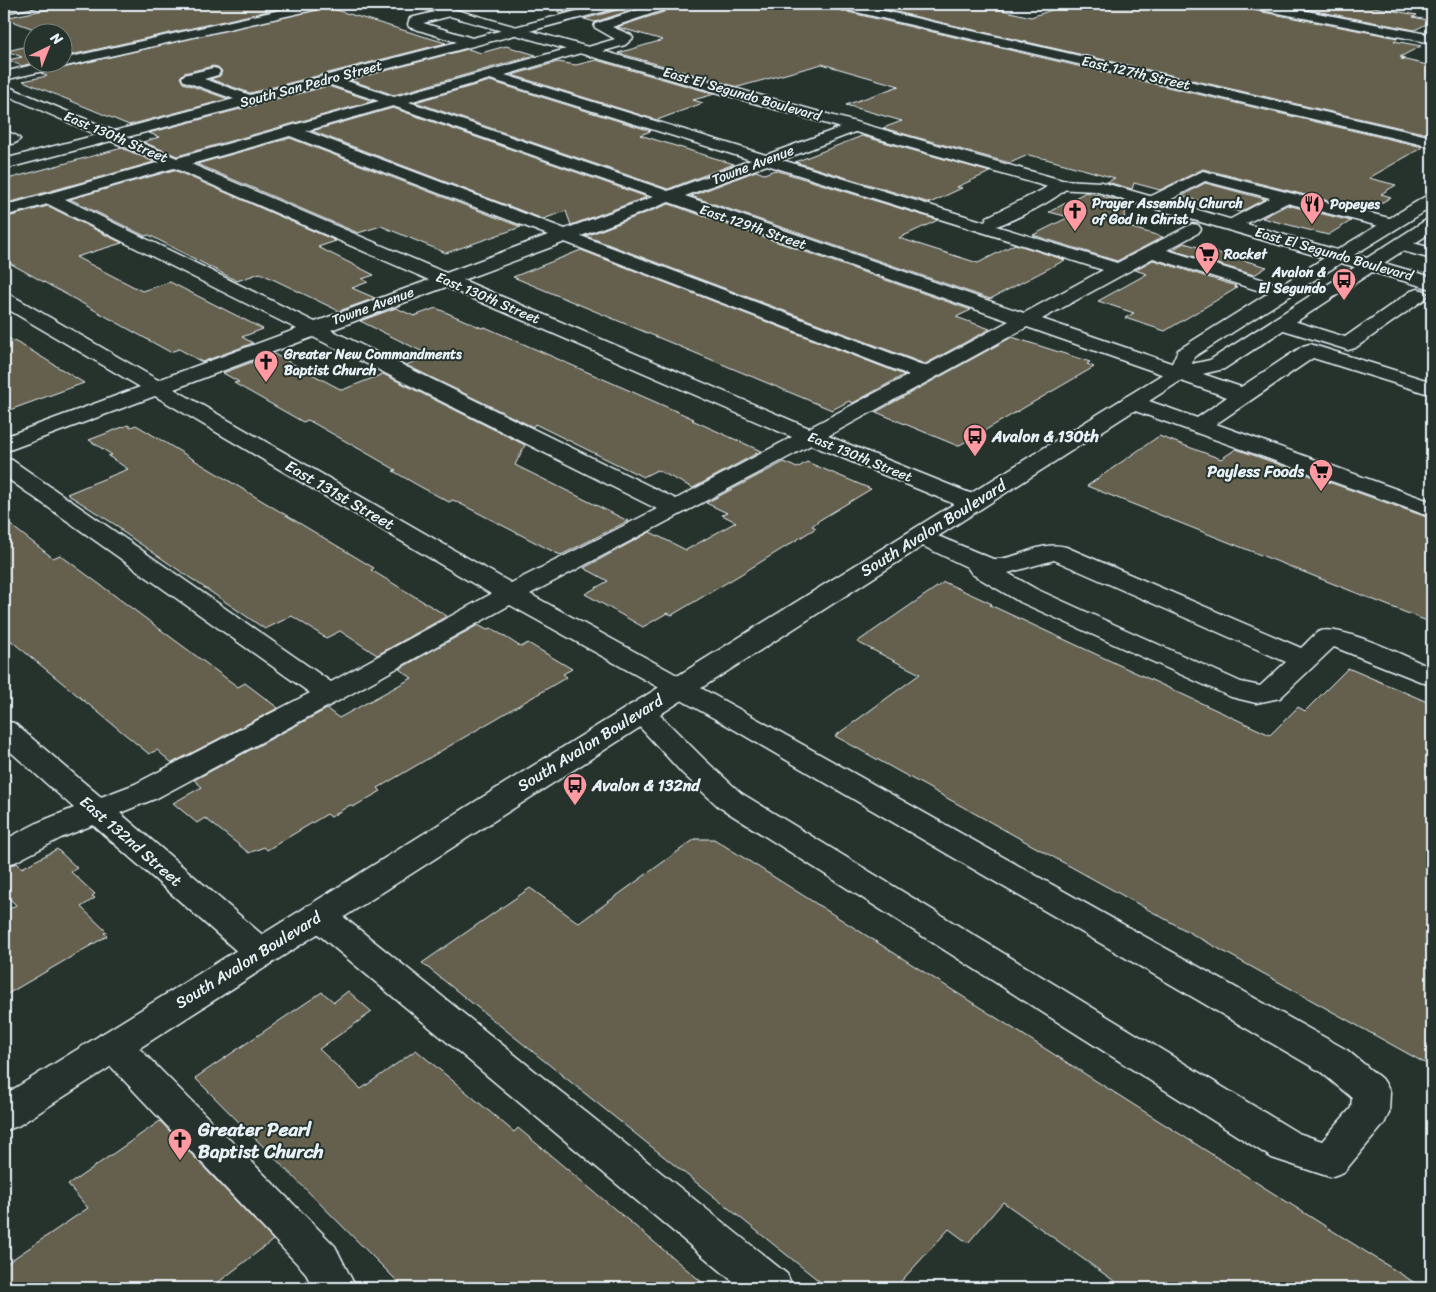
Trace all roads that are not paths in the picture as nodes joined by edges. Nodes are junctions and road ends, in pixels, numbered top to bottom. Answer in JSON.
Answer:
{"nodes":[{"id":1,"x":32,"y":4,"type":"edge"},
{"id":2,"x":322,"y":4,"type":"edge"},
{"id":3,"x":422,"y":4,"type":"edge"},
{"id":4,"x":468,"y":4,"type":"edge"},
{"id":5,"x":618,"y":4,"type":"edge"},
{"id":6,"x":651,"y":4,"type":"edge"},
{"id":7,"x":839,"y":4,"type":"edge"},
{"id":8,"x":1252,"y":4,"type":"edge"},
{"id":9,"x":563,"y":6,"type":"dead end"},
{"id":10,"x":4,"y":9,"type":"edge"},
{"id":11,"x":447,"y":11,"type":"junction"},
{"id":12,"x":585,"y":12,"type":"junction"},
{"id":13,"x":515,"y":30,"type":"junction"},
{"id":14,"x":1432,"y":39,"type":"edge"},
{"id":15,"x":471,"y":42,"type":"junction"},
{"id":16,"x":586,"y":50,"type":"junction"},
{"id":17,"x":420,"y":55,"type":"junction"},
{"id":18,"x":442,"y":62,"type":"dead end"},
{"id":19,"x":459,"y":67,"type":"dead end"},
{"id":20,"x":213,"y":72,"type":"dead end"},
{"id":21,"x":483,"y":73,"type":"junction"},
{"id":22,"x":4,"y":76,"type":"edge"},
{"id":23,"x":328,"y":79,"type":"junction"},
{"id":24,"x":4,"y":89,"type":"edge"},
{"id":25,"x":22,"y":97,"type":"junction"},
{"id":26,"x":250,"y":100,"type":"junction"},
{"id":27,"x":4,"y":101,"type":"edge"},
{"id":28,"x":392,"y":102,"type":"junction"},
{"id":29,"x":855,"y":126,"type":"junction"},
{"id":30,"x":292,"y":130,"type":"junction"},
{"id":31,"x":114,"y":135,"type":"junction"},
{"id":32,"x":1432,"y":142,"type":"edge"},
{"id":33,"x":766,"y":160,"type":"junction"},
{"id":34,"x":177,"y":163,"type":"junction"},
{"id":35,"x":1228,"y":163,"type":"dead end"},
{"id":36,"x":4,"y":164,"type":"edge"},
{"id":37,"x":1203,"y":176,"type":"junction"},
{"id":38,"x":1061,"y":185,"type":"junction"},
{"id":39,"x":1285,"y":197,"type":"junction"},
{"id":40,"x":51,"y":198,"type":"junction"},
{"id":41,"x":666,"y":198,"type":"junction"},
{"id":42,"x":1432,"y":200,"type":"edge"},
{"id":43,"x":1153,"y":202,"type":"junction"},
{"id":44,"x":4,"y":211,"type":"edge"},
{"id":45,"x":993,"y":221,"type":"dead end"},
{"id":46,"x":1391,"y":224,"type":"junction"},
{"id":47,"x":1432,"y":224,"type":"edge"},
{"id":48,"x":1233,"y":225,"type":"junction"},
{"id":49,"x":1192,"y":229,"type":"junction"},
{"id":50,"x":564,"y":235,"type":"junction"},
{"id":51,"x":1401,"y":245,"type":"junction"},
{"id":52,"x":1151,"y":251,"type":"junction"},
{"id":53,"x":1432,"y":254,"type":"edge"},
{"id":54,"x":1340,"y":256,"type":"junction"},
{"id":55,"x":1371,"y":264,"type":"junction"},
{"id":56,"x":1321,"y":267,"type":"junction"},
{"id":57,"x":1118,"y":269,"type":"junction"},
{"id":58,"x":1354,"y":276,"type":"junction"},
{"id":59,"x":445,"y":279,"type":"junction"},
{"id":60,"x":1283,"y":292,"type":"junction"},
{"id":61,"x":1427,"y":292,"type":"edge"},
{"id":62,"x":4,"y":300,"type":"edge"},
{"id":63,"x":1023,"y":321,"type":"junction"},
{"id":64,"x":1281,"y":323,"type":"junction"},
{"id":65,"x":312,"y":329,"type":"junction"},
{"id":66,"x":1262,"y":334,"type":"junction"},
{"id":67,"x":1348,"y":344,"type":"junction"},
{"id":68,"x":1310,"y":350,"type":"junction"},
{"id":69,"x":1178,"y":373,"type":"junction"},
{"id":70,"x":926,"y":374,"type":"junction"},
{"id":71,"x":1432,"y":374,"type":"edge"},
{"id":72,"x":152,"y":387,"type":"junction"},
{"id":73,"x":1432,"y":389,"type":"edge"},
{"id":74,"x":1243,"y":395,"type":"junction"},
{"id":75,"x":1132,"y":402,"type":"junction"},
{"id":76,"x":1199,"y":426,"type":"junction"},
{"id":77,"x":810,"y":437,"type":"junction"},
{"id":78,"x":4,"y":444,"type":"edge"},
{"id":79,"x":4,"y":466,"type":"edge"},
{"id":80,"x":973,"y":504,"type":"junction"},
{"id":81,"x":676,"y":509,"type":"junction"},
{"id":82,"x":1432,"y":510,"type":"edge"},
{"id":83,"x":921,"y":536,"type":"junction"},
{"id":84,"x":983,"y":566,"type":"junction"},
{"id":85,"x":510,"y":594,"type":"junction"},
{"id":86,"x":1304,"y":660,"type":"junction"},
{"id":87,"x":1432,"y":678,"type":"edge"},
{"id":88,"x":678,"y":687,"type":"junction"},
{"id":89,"x":330,"y":694,"type":"junction"},
{"id":90,"x":640,"y":712,"type":"junction"},
{"id":91,"x":4,"y":730,"type":"edge"},
{"id":92,"x":95,"y":811,"type":"junction"},
{"id":93,"x":4,"y":854,"type":"edge"},
{"id":94,"x":318,"y":915,"type":"junction"},
{"id":95,"x":260,"y":952,"type":"junction"},
{"id":96,"x":113,"y":1045,"type":"junction"},
{"id":97,"x":4,"y":1115,"type":"edge"},
{"id":98,"x":335,"y":1288,"type":"edge"},
{"id":99,"x":772,"y":1288,"type":"edge"}],
"edges":[{"from":1,"to":10,"type":"street"},
{"from":2,"to":22,"type":"street"},
{"from":3,"to":11,"type":"street","name":"East El Segundo Boulevard"},
{"from":4,"to":11,"type":"street"},
{"from":5,"to":12,"type":"street","name":"South San Pedro Street"},
{"from":6,"to":16,"type":"street"},
{"from":7,"to":32,"type":"street","name":"East 127th Street"},
{"from":8,"to":14,"type":"street"},
{"from":9,"to":12,"type":"street"},
{"from":11,"to":13,"type":"street","name":"East El Segundo Boulevard"},
{"from":11,"to":15,"type":"street"},
{"from":12,"to":13,"type":"street","name":"South San Pedro Street"},
{"from":13,"to":15,"type":"street","name":"South San Pedro Street"},
{"from":13,"to":16,"type":"street","name":"East El Segundo Boulevard"},
{"from":15,"to":17,"type":"street","name":"South San Pedro Street"},
{"from":16,"to":21,"type":"street"},
{"from":16,"to":29,"type":"street","name":"East El Segundo Boulevard"},
{"from":17,"to":18,"type":"street"},
{"from":17,"to":23,"type":"street","name":"South San Pedro Street"},
{"from":19,"to":21,"type":"street"},
{"from":20,"to":26,"type":"street"},
{"from":21,"to":28,"type":"street"},
{"from":21,"to":33,"type":"street"},
{"from":23,"to":26,"type":"street","name":"South San Pedro Street"},
{"from":23,"to":28,"type":"street","name":"East 129th Street"},
{"from":24,"to":25,"type":"street","name":"East 130th Street"},
{"from":25,"to":27,"type":"street"},
{"from":25,"to":31,"type":"street","name":"East 130th Street"},
{"from":26,"to":31,"type":"street","name":"South San Pedro Street"},
{"from":28,"to":30,"type":"street"},
{"from":28,"to":41,"type":"street","name":"East 129th Street"},
{"from":29,"to":33,"type":"street","name":"Towne Avenue"},
{"from":29,"to":38,"type":"street","name":"East El Segundo Boulevard"},
{"from":30,"to":34,"type":"street"},
{"from":30,"to":50,"type":"street"},
{"from":31,"to":34,"type":"street","name":"East 130th Street"},
{"from":31,"to":36,"type":"street","name":"South San Pedro Street"},
{"from":33,"to":41,"type":"street","name":"Towne Avenue"},
{"from":33,"to":57,"type":"street"},
{"from":34,"to":40,"type":"street"},
{"from":34,"to":59,"type":"street","name":"East 130th Street"},
{"from":35,"to":37,"type":"street"},
{"from":37,"to":39,"type":"street"},
{"from":37,"to":43,"type":"street"},
{"from":38,"to":43,"type":"street","name":"East El Segundo Boulevard"},
{"from":38,"to":45,"type":"street"},
{"from":38,"to":49,"type":"street","name":"East El Segundo Boulevard"},
{"from":39,"to":46,"type":"street"},
{"from":39,"to":48,"type":"street"},
{"from":40,"to":44,"type":"street"},
{"from":40,"to":65,"type":"street"},
{"from":41,"to":50,"type":"street","name":"Towne Avenue"},
{"from":41,"to":63,"type":"street","name":"East 129th Street"},
{"from":42,"to":46,"type":"street"},
{"from":43,"to":48,"type":"street","name":"East El Segundo Boulevard"},
{"from":46,"to":54,"type":"street"},
{"from":47,"to":51,"type":"street","name":"South Avalon Boulevard"},
{"from":48,"to":54,"type":"street","name":"East El Segundo Boulevard"},
{"from":49,"to":52,"type":"street"},
{"from":49,"to":56,"type":"street","name":"East El Segundo Boulevard"},
{"from":50,"to":59,"type":"street","name":"Towne Avenue"},
{"from":50,"to":70,"type":"street"},
{"from":51,"to":53,"type":"street"},
{"from":51,"to":55,"type":"street","name":"South Avalon Boulevard"},
{"from":52,"to":57,"type":"street"},
{"from":52,"to":60,"type":"street"},
{"from":54,"to":55,"type":"street","name":"East El Segundo Boulevard"},
{"from":54,"to":56,"type":"street"},
{"from":55,"to":58,"type":"street","name":"South Avalon Boulevard"},
{"from":55,"to":61,"type":"street","name":"East El Segundo Boulevard"},
{"from":56,"to":58,"type":"street","name":"East El Segundo Boulevard"},
{"from":56,"to":60,"type":"street"},
{"from":57,"to":63,"type":"street"},
{"from":58,"to":61,"type":"street","name":"East El Segundo Boulevard"},
{"from":58,"to":64,"type":"street","name":"South Avalon Boulevard"},
{"from":59,"to":65,"type":"street","name":"Towne Avenue"},
{"from":59,"to":77,"type":"street","name":"East 130th Street"},
{"from":60,"to":69,"type":"street"},
{"from":61,"to":67,"type":"street"},
{"from":62,"to":72,"type":"street","name":"East 131st Street"},
{"from":63,"to":69,"type":"street","name":"East 129th Street"},
{"from":63,"to":70,"type":"street"},
{"from":64,"to":66,"type":"street","name":"South Avalon Boulevard"},
{"from":64,"to":67,"type":"street"},
{"from":65,"to":72,"type":"street","name":"Towne Avenue"},
{"from":65,"to":81,"type":"street"},
{"from":66,"to":68,"type":"street"},
{"from":66,"to":69,"type":"street","name":"South Avalon Boulevard"},
{"from":67,"to":71,"type":"street"},
{"from":68,"to":73,"type":"street"},
{"from":68,"to":74,"type":"street"},
{"from":69,"to":74,"type":"street","name":"East 129th Street"},
{"from":69,"to":75,"type":"street","name":"South Avalon Boulevard"},
{"from":70,"to":77,"type":"street"},
{"from":72,"to":78,"type":"street","name":"Towne Avenue"},
{"from":72,"to":85,"type":"street","name":"East 131st Street"},
{"from":74,"to":76,"type":"street"},
{"from":75,"to":76,"type":"street"},
{"from":75,"to":80,"type":"street","name":"South Avalon Boulevard"},
{"from":76,"to":82,"type":"street"},
{"from":77,"to":80,"type":"street","name":"East 130th Street"},
{"from":77,"to":81,"type":"street"},
{"from":79,"to":89,"type":"street"},
{"from":80,"to":83,"type":"street","name":"South Avalon Boulevard"},
{"from":81,"to":85,"type":"street"},
{"from":83,"to":84,"type":"street"},
{"from":83,"to":88,"type":"street","name":"South Avalon Boulevard"},
{"from":84,"to":86,"type":"street"},
{"from":84,"to":86,"type":"street"},
{"from":85,"to":88,"type":"street","name":"East 131st Street"},
{"from":85,"to":89,"type":"street"},
{"from":86,"to":87,"type":"street"},
{"from":88,"to":90,"type":"street","name":"South Avalon Boulevard"},
{"from":88,"to":90,"type":"street","name":"East 131st Street"},
{"from":89,"to":92,"type":"street"},
{"from":90,"to":94,"type":"street","name":"South Avalon Boulevard"},
{"from":91,"to":92,"type":"street","name":"East 132nd Street"},
{"from":92,"to":93,"type":"street"},
{"from":92,"to":95,"type":"street","name":"East 132nd Street"},
{"from":94,"to":95,"type":"street","name":"South Avalon Boulevard"},
{"from":94,"to":99,"type":"street"},
{"from":95,"to":96,"type":"street","name":"South Avalon Boulevard"},
{"from":96,"to":97,"type":"street","name":"South Avalon Boulevard"},
{"from":96,"to":98,"type":"street"}]}
